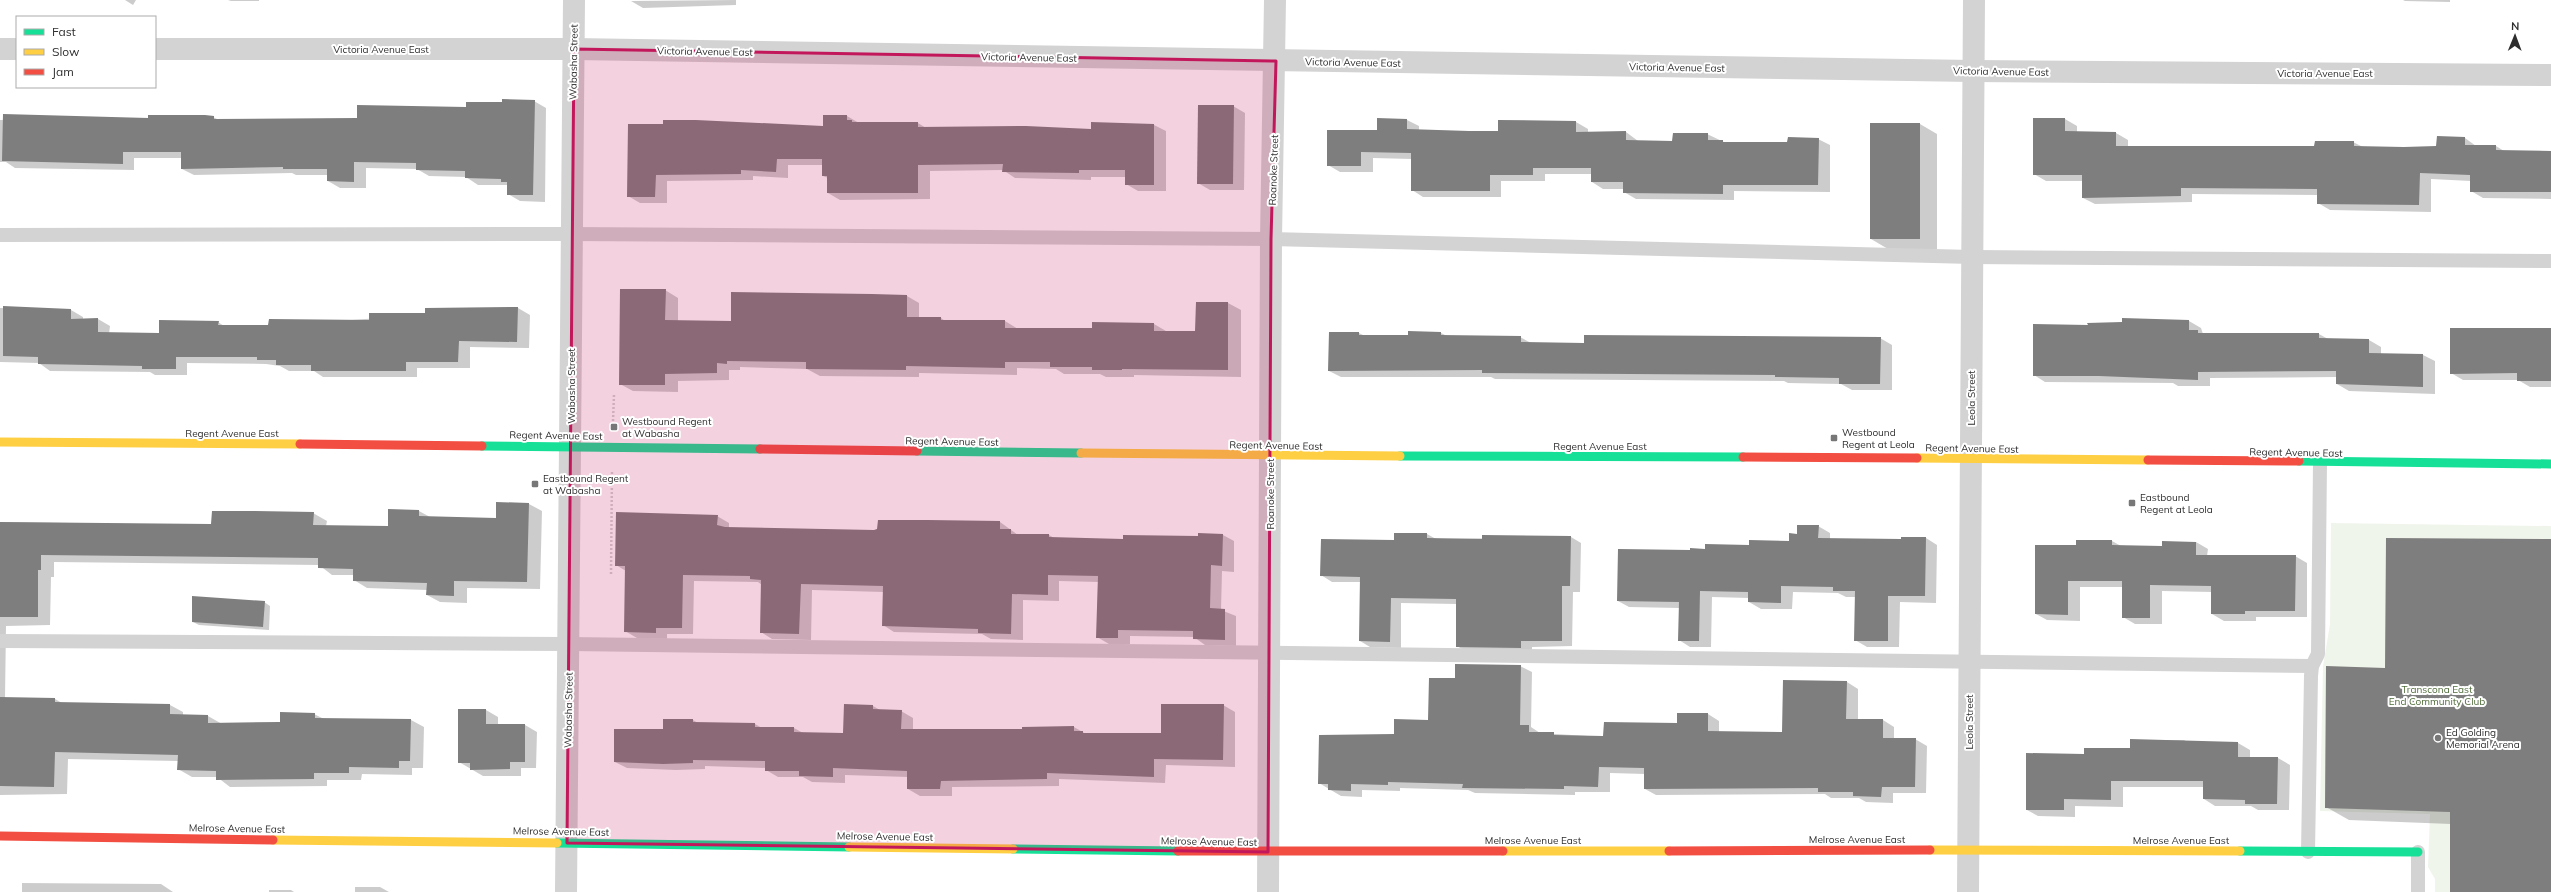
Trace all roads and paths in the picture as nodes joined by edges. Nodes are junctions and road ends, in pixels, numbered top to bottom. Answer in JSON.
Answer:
{"nodes":[{"id":1,"x":574,"y":0,"type":"edge"},
{"id":2,"x":1275,"y":0,"type":"edge"},
{"id":3,"x":1974,"y":0,"type":"edge"},
{"id":4,"x":0,"y":49,"type":"edge"},
{"id":5,"x":16,"y":49,"type":"edge"},
{"id":6,"x":156,"y":49,"type":"edge"},
{"id":7,"x":574,"y":49,"type":"junction"},
{"id":8,"x":1276,"y":61,"type":"junction"},
{"id":9,"x":1973,"y":71,"type":"junction"},
{"id":10,"x":2551,"y":75,"type":"edge"},
{"id":11,"x":572,"y":234,"type":"junction"},
{"id":12,"x":0,"y":235,"type":"edge"},
{"id":13,"x":1271,"y":239,"type":"junction"},
{"id":14,"x":1972,"y":257,"type":"junction"},
{"id":15,"x":2551,"y":261,"type":"edge"},
{"id":16,"x":614,"y":394,"type":"dead end"},
{"id":17,"x":0,"y":442,"type":"edge"},
{"id":18,"x":570,"y":447,"type":"junction"},
{"id":19,"x":613,"y":447,"type":"junction"},
{"id":20,"x":1270,"y":456,"type":"junction"},
{"id":21,"x":1971,"y":458,"type":"junction"},
{"id":22,"x":2320,"y":463,"type":"junction"},
{"id":23,"x":2551,"y":464,"type":"edge"},
{"id":24,"x":611,"y":574,"type":"dead end"},
{"id":25,"x":0,"y":641,"type":"edge"},
{"id":26,"x":568,"y":644,"type":"junction"},
{"id":27,"x":1269,"y":653,"type":"junction"},
{"id":28,"x":1969,"y":662,"type":"junction"},
{"id":29,"x":2312,"y":666,"type":"junction"},
{"id":30,"x":0,"y":836,"type":"edge"},
{"id":31,"x":567,"y":842,"type":"junction"},
{"id":32,"x":1968,"y":850,"type":"junction"},
{"id":33,"x":1268,"y":852,"type":"junction"},
{"id":34,"x":2308,"y":852,"type":"junction"},
{"id":35,"x":2418,"y":852,"type":"joint"},
{"id":36,"x":566,"y":892,"type":"edge"},
{"id":37,"x":1268,"y":892,"type":"edge"},
{"id":38,"x":1968,"y":892,"type":"edge"},
{"id":39,"x":2418,"y":892,"type":"edge"}],
"edges":[{"from":1,"to":7,"type":"street","name":"Wabasha Street"},
{"from":2,"to":8,"type":"street","name":"Roanoke Street"},
{"from":3,"to":9,"type":"street","name":"Leola Street"},
{"from":4,"to":5,"type":"street"},
{"from":6,"to":7,"type":"street","name":"Victoria Avenue East"},
{"from":7,"to":8,"type":"street","name":"Victoria Avenue East"},
{"from":7,"to":11,"type":"street","name":"Wabasha Street"},
{"from":8,"to":9,"type":"street","name":"Victoria Avenue East"},
{"from":8,"to":13,"type":"street","name":"Roanoke Street"},
{"from":9,"to":10,"type":"street","name":"Victoria Avenue East"},
{"from":9,"to":14,"type":"street","name":"Leola Street"},
{"from":11,"to":12,"type":"lane"},
{"from":11,"to":13,"type":"lane"},
{"from":11,"to":18,"type":"street","name":"Wabasha Street"},
{"from":13,"to":14,"type":"lane"},
{"from":13,"to":20,"type":"street","name":"Roanoke Street"},
{"from":14,"to":15,"type":"lane"},
{"from":14,"to":21,"type":"street","name":"Leola Street"},
{"from":16,"to":19,"type":"path"},
{"from":17,"to":18,"type":"street","name":"Regent Avenue East"},
{"from":18,"to":19,"type":"street","name":"Regent Avenue East"},
{"from":18,"to":26,"type":"street","name":"Wabasha Street"},
{"from":19,"to":20,"type":"street","name":"Regent Avenue East"},
{"from":19,"to":24,"type":"path"},
{"from":20,"to":21,"type":"street","name":"Regent Avenue East"},
{"from":20,"to":27,"type":"street","name":"Roanoke Street"},
{"from":21,"to":22,"type":"street","name":"Regent Avenue East"},
{"from":21,"to":28,"type":"street","name":"Leola Street"},
{"from":22,"to":23,"type":"street","name":"Regent Avenue East"},
{"from":22,"to":29,"type":"lane"},
{"from":25,"to":26,"type":"lane"},
{"from":26,"to":27,"type":"lane"},
{"from":26,"to":31,"type":"street","name":"Wabasha Street"},
{"from":27,"to":28,"type":"lane"},
{"from":27,"to":33,"type":"street","name":"Roanoke Street"},
{"from":28,"to":29,"type":"lane"},
{"from":28,"to":32,"type":"street","name":"Leola Street"},
{"from":29,"to":34,"type":"lane"},
{"from":30,"to":31,"type":"street","name":"Melrose Avenue East"},
{"from":31,"to":33,"type":"street","name":"Melrose Avenue East"},
{"from":31,"to":36,"type":"street","name":"Wabasha Street"},
{"from":32,"to":33,"type":"street","name":"Melrose Avenue East"},
{"from":32,"to":34,"type":"street","name":"Melrose Avenue East"},
{"from":32,"to":38,"type":"street","name":"Leola Street"},
{"from":33,"to":37,"type":"street","name":"Roanoke Street"},
{"from":34,"to":35,"type":"street","name":"Melrose Avenue East"},
{"from":35,"to":39,"type":"lane"}]}
